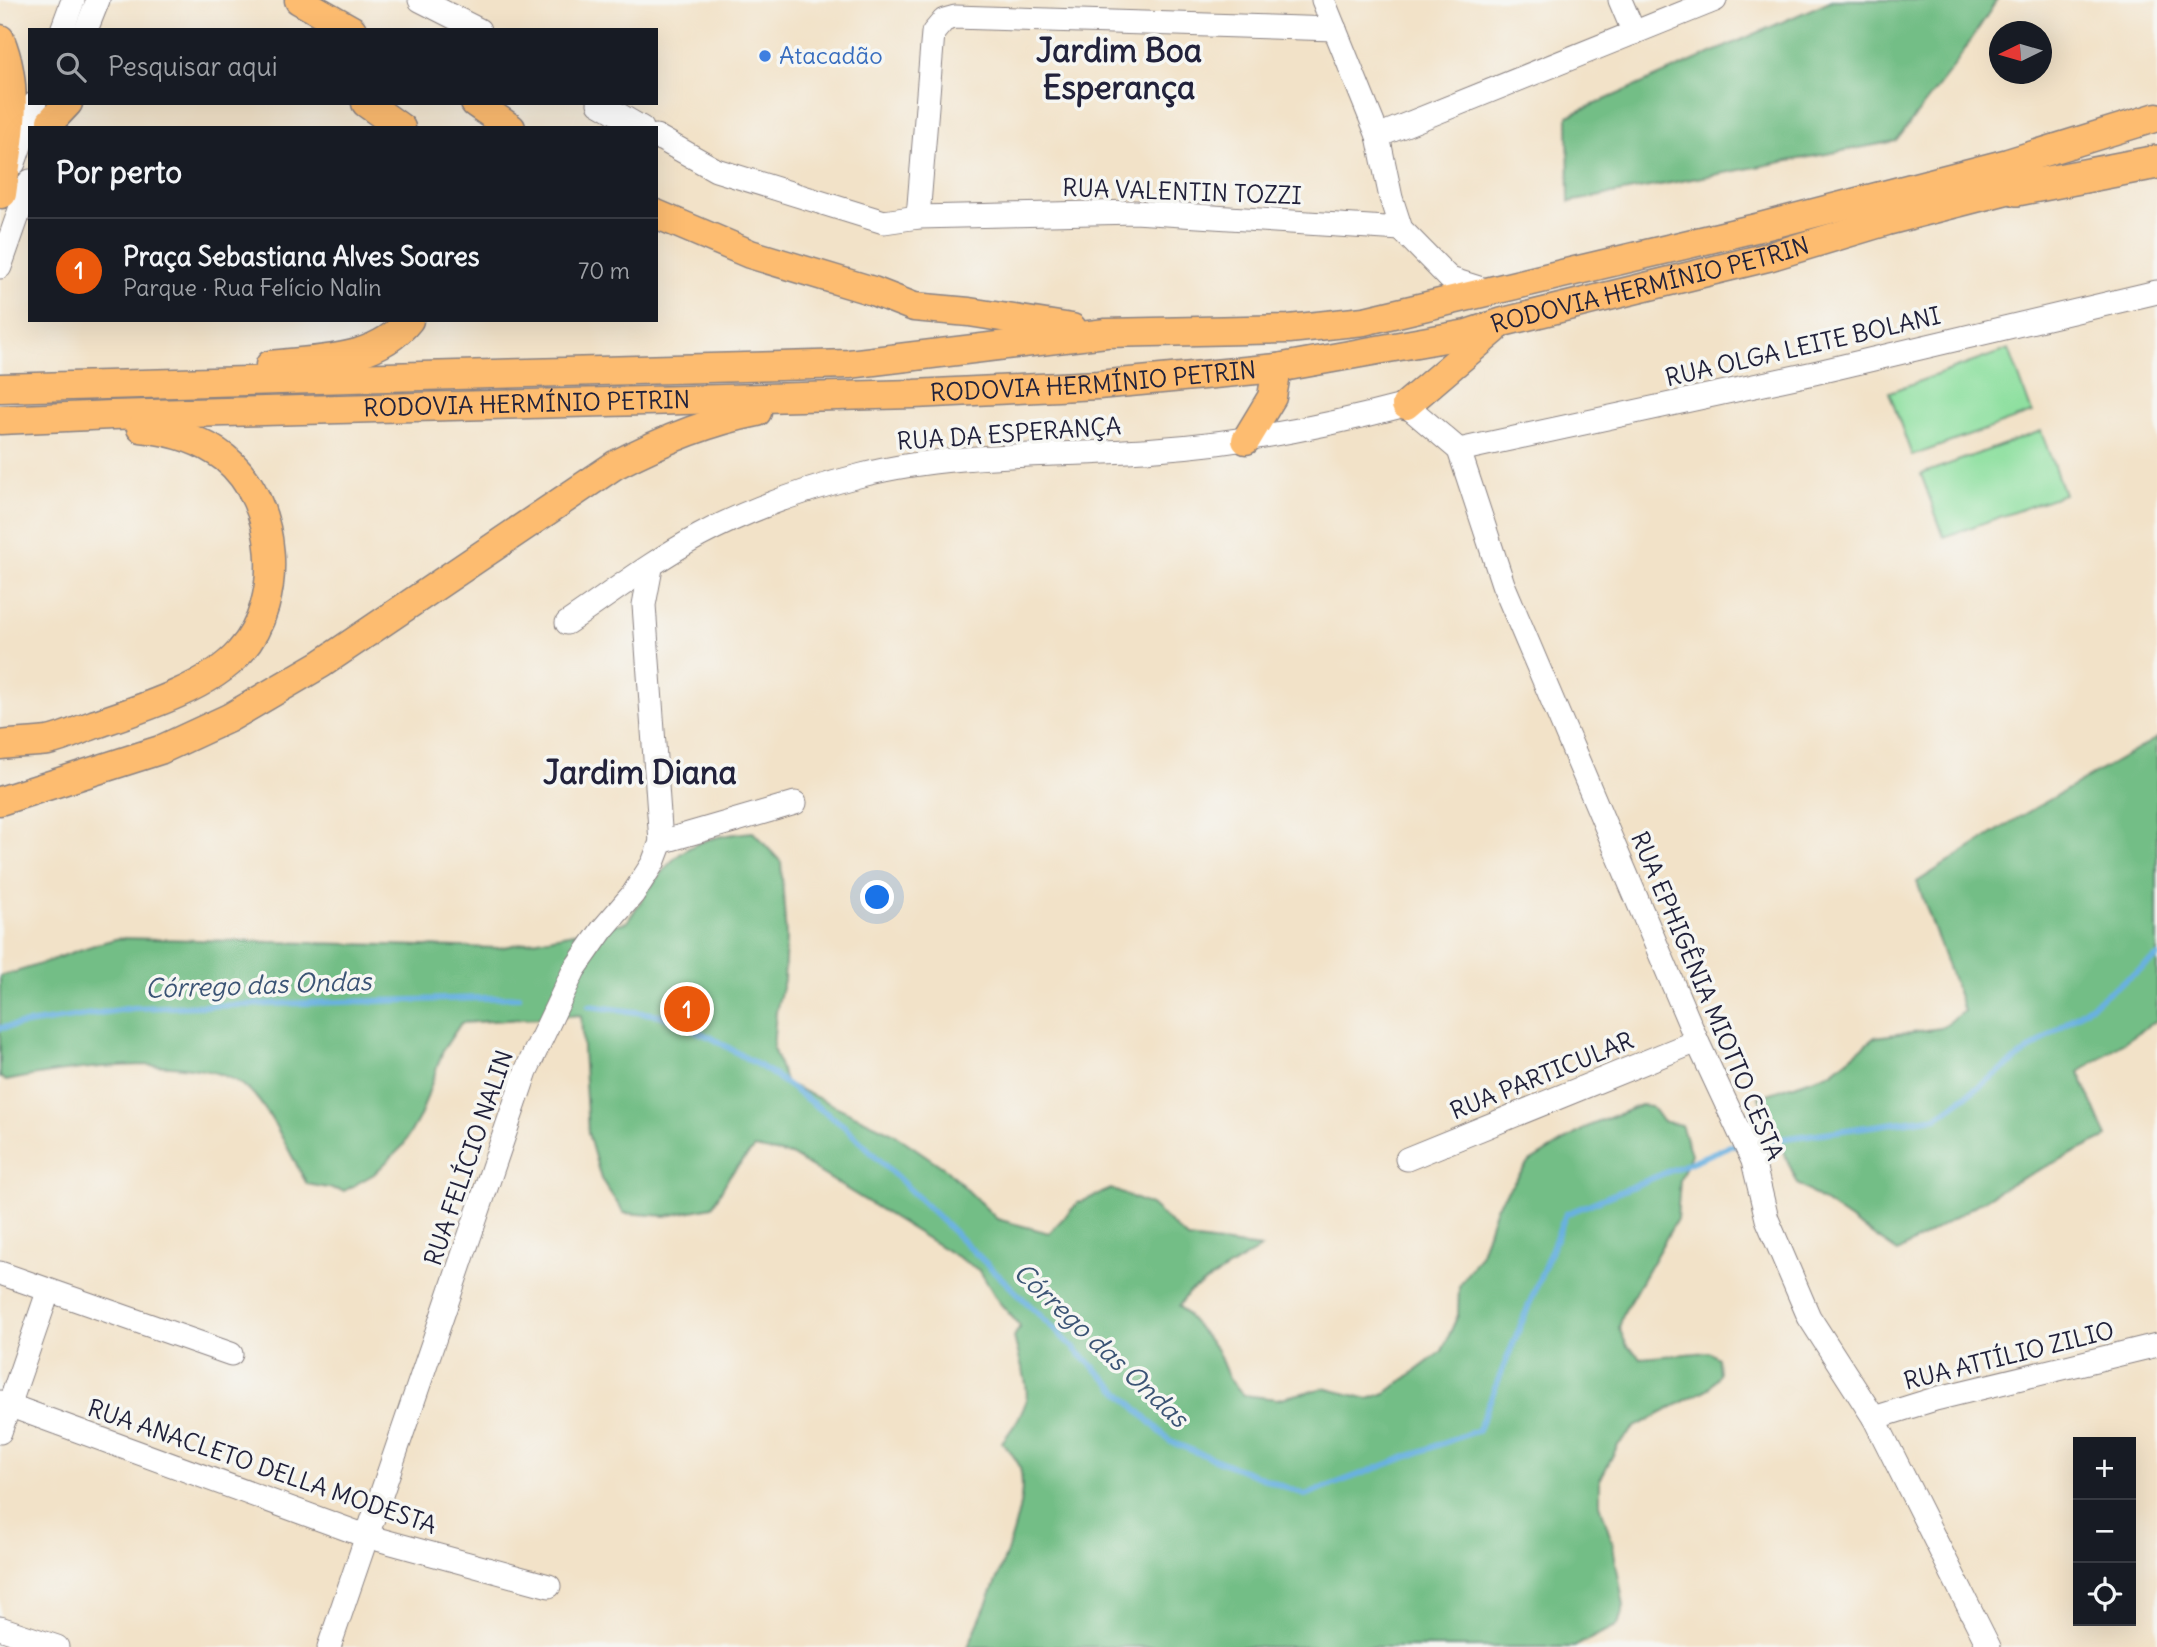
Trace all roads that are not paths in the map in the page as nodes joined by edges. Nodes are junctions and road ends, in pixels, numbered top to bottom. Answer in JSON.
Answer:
{"nodes":[{"id":1,"x":73,"y":0,"type":"edge"},
{"id":2,"x":98,"y":0,"type":"edge"},
{"id":3,"x":299,"y":0,"type":"edge"},
{"id":4,"x":419,"y":0,"type":"edge"},
{"id":5,"x":1323,"y":0,"type":"edge"},
{"id":6,"x":1620,"y":0,"type":"edge"},
{"id":7,"x":1715,"y":0,"type":"edge"},
{"id":8,"x":63,"y":28,"type":"edge"},
{"id":9,"x":87,"y":28,"type":"edge"},
{"id":10,"x":348,"y":28,"type":"edge"},
{"id":11,"x":475,"y":28,"type":"edge"},
{"id":12,"x":1335,"y":29,"type":"junction"},
{"id":13,"x":1634,"y":33,"type":"junction"},
{"id":14,"x":0,"y":39,"type":"edge"},
{"id":15,"x":369,"y":105,"type":"edge"},
{"id":16,"x":478,"y":105,"type":"edge"},
{"id":17,"x":602,"y":105,"type":"edge"},
{"id":18,"x":2157,"y":117,"type":"edge"},
{"id":19,"x":398,"y":126,"type":"edge"},
{"id":20,"x":508,"y":126,"type":"edge"},
{"id":21,"x":639,"y":126,"type":"edge"},
{"id":22,"x":1378,"y":136,"type":"junction"},
{"id":23,"x":658,"y":137,"type":"edge"},
{"id":24,"x":2157,"y":146,"type":"edge"},
{"id":25,"x":28,"y":152,"type":"edge"},
{"id":26,"x":2157,"y":162,"type":"edge"},
{"id":27,"x":28,"y":187,"type":"edge"},
{"id":28,"x":2017,"y":189,"type":"junction"},
{"id":29,"x":1,"y":197,"type":"edge"},
{"id":30,"x":658,"y":215,"type":"edge"},
{"id":31,"x":918,"y":217,"type":"junction"},
{"id":32,"x":1401,"y":229,"type":"junction"},
{"id":33,"x":0,"y":267,"type":"edge"},
{"id":34,"x":1485,"y":290,"type":"junction"},
{"id":35,"x":2157,"y":292,"type":"edge"},
{"id":36,"x":407,"y":322,"type":"edge"},
{"id":37,"x":1503,"y":322,"type":"junction"},
{"id":38,"x":1106,"y":333,"type":"junction"},
{"id":39,"x":1277,"y":368,"type":"junction"},
{"id":40,"x":111,"y":384,"type":"junction"},
{"id":41,"x":0,"y":388,"type":"edge"},
{"id":42,"x":914,"y":394,"type":"junction"},
{"id":43,"x":1406,"y":405,"type":"junction"},
{"id":44,"x":37,"y":418,"type":"junction"},
{"id":45,"x":0,"y":420,"type":"edge"},
{"id":46,"x":1245,"y":440,"type":"junction"},
{"id":47,"x":1459,"y":450,"type":"junction"},
{"id":48,"x":651,"y":568,"type":"junction"},
{"id":49,"x":567,"y":623,"type":"dead end"},
{"id":50,"x":0,"y":745,"type":"edge"},
{"id":51,"x":0,"y":801,"type":"edge"},
{"id":52,"x":795,"y":803,"type":"dead end"},
{"id":53,"x":661,"y":842,"type":"junction"},
{"id":54,"x":1697,"y":1041,"type":"junction"},
{"id":55,"x":1407,"y":1159,"type":"dead end"},
{"id":56,"x":0,"y":1273,"type":"edge"},
{"id":57,"x":48,"y":1292,"type":"junction"},
{"id":58,"x":2157,"y":1345,"type":"edge"},
{"id":59,"x":231,"y":1354,"type":"dead end"},
{"id":60,"x":5,"y":1404,"type":"edge"},
{"id":61,"x":1874,"y":1418,"type":"junction"},
{"id":62,"x":0,"y":1432,"type":"edge"},
{"id":63,"x":366,"y":1536,"type":"junction"},
{"id":64,"x":549,"y":1586,"type":"dead end"},
{"id":65,"x":0,"y":1628,"type":"edge"},
{"id":66,"x":57,"y":1647,"type":"edge"},
{"id":67,"x":329,"y":1647,"type":"edge"},
{"id":68,"x":1989,"y":1647,"type":"edge"}],
"edges":[{"from":1,"to":8,"type":"street"},
{"from":2,"to":9,"type":"street"},
{"from":3,"to":10,"type":"main road"},
{"from":4,"to":11,"type":"street"},
{"from":5,"to":12,"type":"street"},
{"from":6,"to":13,"type":"street"},
{"from":7,"to":13,"type":"street"},
{"from":12,"to":22,"type":"street"},
{"from":12,"to":31,"type":"street"},
{"from":13,"to":22,"type":"street"},
{"from":14,"to":29,"type":"main road"},
{"from":15,"to":19,"type":"main road"},
{"from":16,"to":20,"type":"main road"},
{"from":17,"to":21,"type":"street"},
{"from":18,"to":34,"type":"main road","name":"RODOVIA HERMÍNIO PETRIN"},
{"from":22,"to":32,"type":"street"},
{"from":23,"to":31,"type":"street","name":"RUA VALENTIN TOZZI"},
{"from":24,"to":28,"type":"main road","name":"RODOVIA HERMÍNIO PETRIN"},
{"from":25,"to":29,"type":"street"},
{"from":26,"to":28,"type":"highway"},
{"from":27,"to":33,"type":"street"},
{"from":28,"to":37,"type":"main road","name":"RODOVIA HERMÍNIO PETRIN"},
{"from":30,"to":38,"type":"main road"},
{"from":31,"to":32,"type":"street","name":"RUA VALENTIN TOZZI"},
{"from":32,"to":34,"type":"street"},
{"from":34,"to":38,"type":"main road","name":"RODOVIA HERMÍNIO PETRIN"},
{"from":35,"to":47,"type":"street","name":"RUA OLGA LEITE BOLANI"},
{"from":36,"to":40,"type":"main road"},
{"from":37,"to":39,"type":"main road","name":"RODOVIA HERMÍNIO PETRIN"},
{"from":37,"to":43,"type":"main road"},
{"from":38,"to":40,"type":"main road","name":"RODOVIA HERMÍNIO PETRIN"},
{"from":39,"to":42,"type":"main road","name":"RODOVIA HERMÍNIO PETRIN"},
{"from":39,"to":46,"type":"main road"},
{"from":40,"to":41,"type":"main road","name":"RODOVIA HERMÍNIO PETRIN"},
{"from":42,"to":44,"type":"main road","name":"RODOVIA HERMÍNIO PETRIN"},
{"from":42,"to":51,"type":"main road"},
{"from":43,"to":46,"type":"street","name":"RUA DA ESPERANÇA"},
{"from":43,"to":47,"type":"street"},
{"from":44,"to":45,"type":"main road","name":"RODOVIA HERMÍNIO PETRIN"},
{"from":44,"to":50,"type":"main road"},
{"from":46,"to":48,"type":"street","name":"RUA DA ESPERANÇA"},
{"from":47,"to":54,"type":"street","name":"RUA EPHIGÊNIA MIOTTO CESTA"},
{"from":48,"to":49,"type":"street","name":"RUA DA ESPERANÇA"},
{"from":48,"to":53,"type":"street"},
{"from":52,"to":53,"type":"street"},
{"from":53,"to":63,"type":"street","name":"RUA FELÍCIO NALIN"},
{"from":54,"to":55,"type":"street","name":"RUA PARTICULAR"},
{"from":54,"to":61,"type":"street","name":"RUA EPHIGÊNIA MIOTTO CESTA"},
{"from":56,"to":57,"type":"street"},
{"from":57,"to":59,"type":"street"},
{"from":57,"to":60,"type":"street"},
{"from":58,"to":61,"type":"street","name":"RUA ATTÍLIO ZILIO"},
{"from":60,"to":62,"type":"street"},
{"from":60,"to":63,"type":"street","name":"RUA ANACLETO DELLA MODESTA"},
{"from":61,"to":68,"type":"street","name":"RUA EPHIGÊNIA MIOTTO CESTA"},
{"from":63,"to":64,"type":"street","name":"RUA ANACLETO DELLA MODESTA"},
{"from":63,"to":67,"type":"street","name":"RUA FELÍCIO NALIN"},
{"from":65,"to":66,"type":"street"}]}
